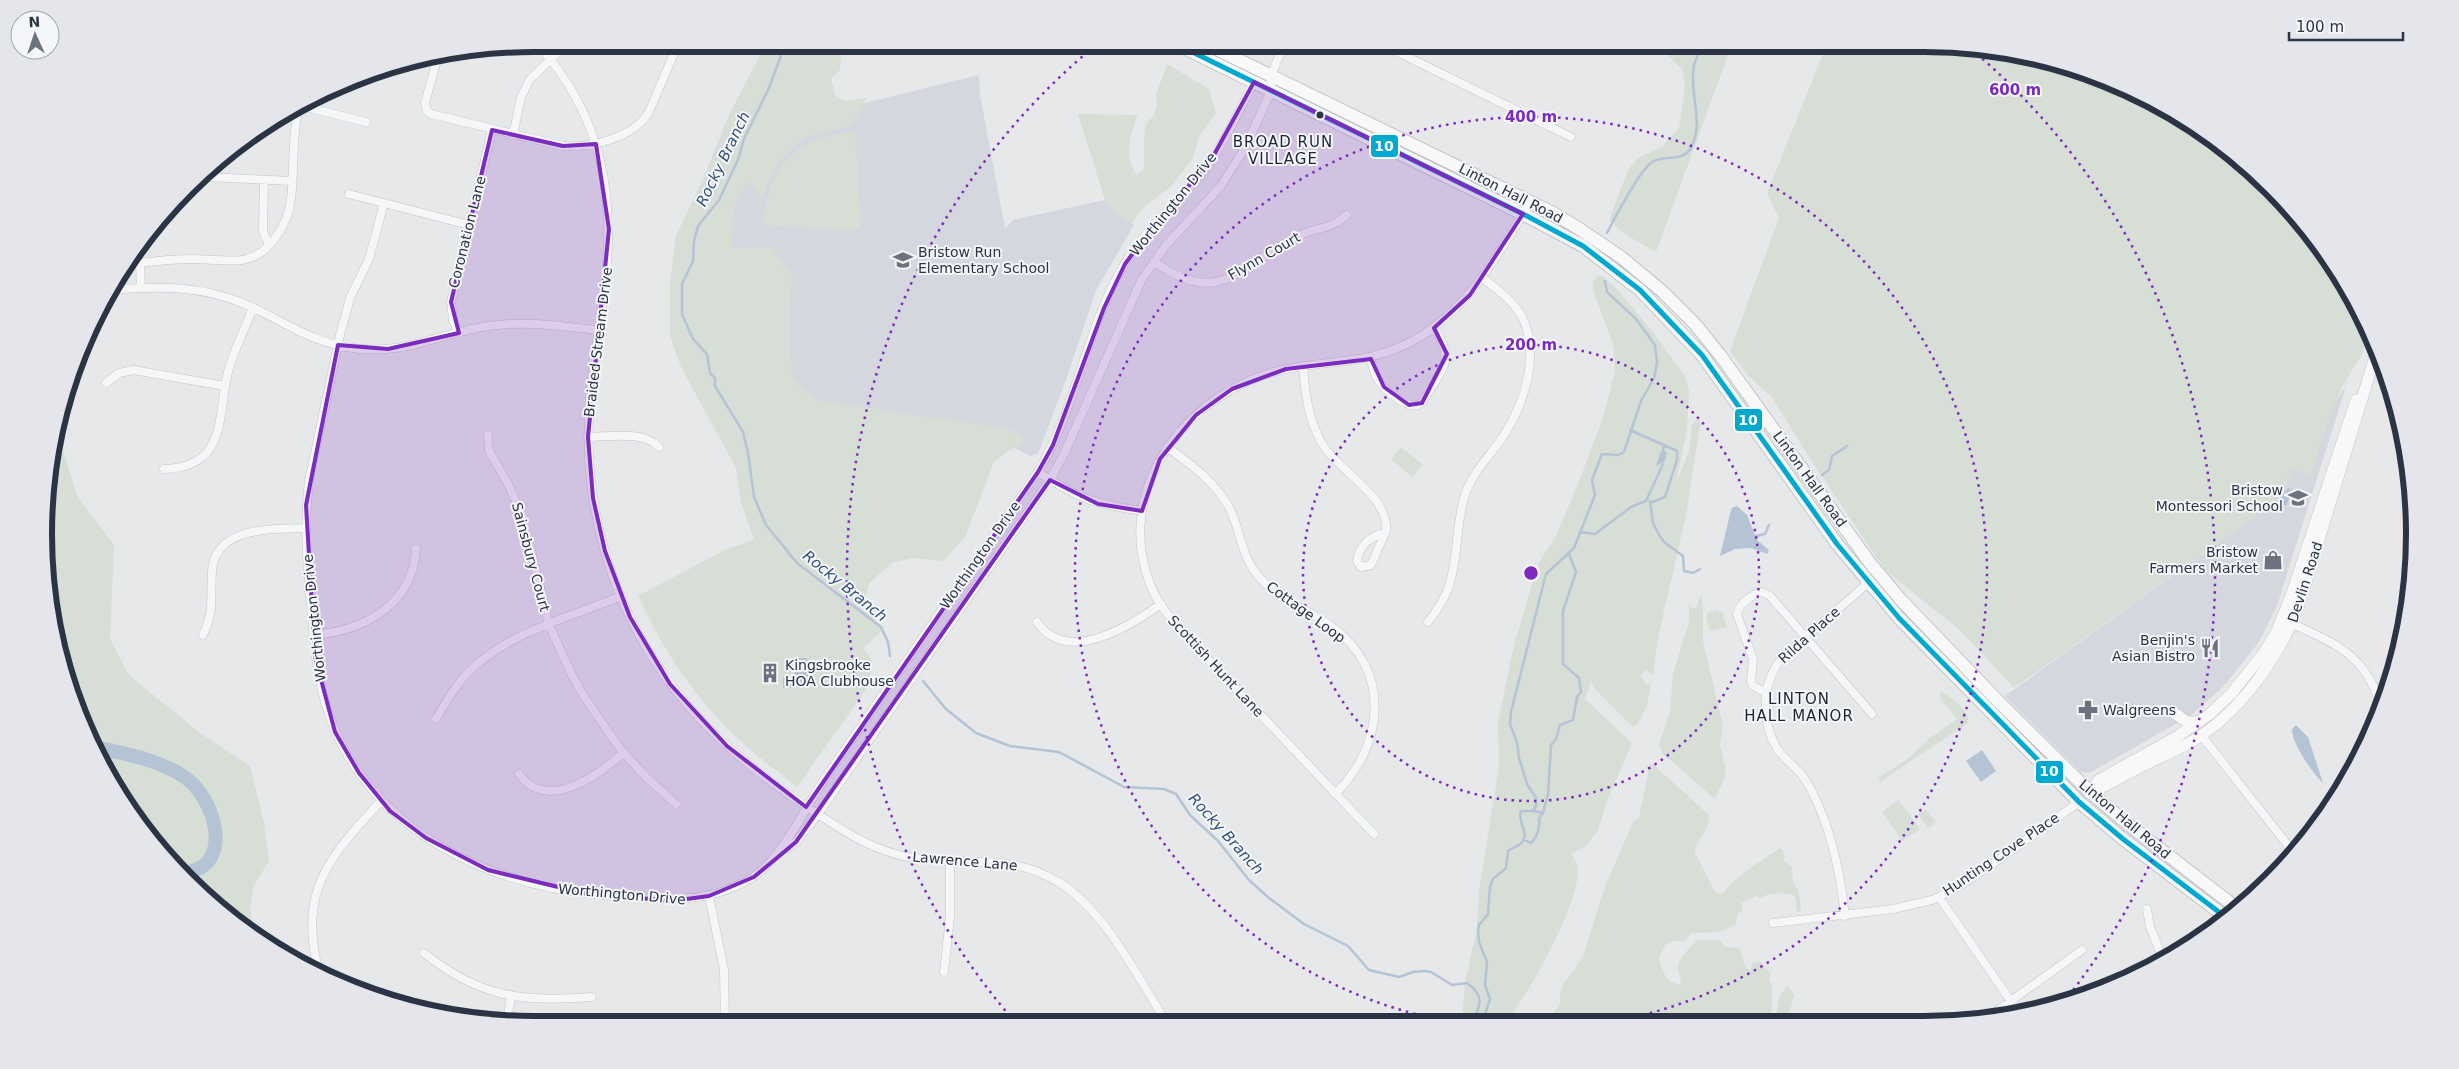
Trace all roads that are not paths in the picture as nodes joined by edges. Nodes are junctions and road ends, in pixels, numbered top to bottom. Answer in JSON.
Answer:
{"nodes":[{"id":1,"x":544,"y":52,"type":"edge"},
{"id":2,"x":558,"y":52,"type":"edge"},
{"id":3,"x":675,"y":52,"type":"edge"},
{"id":4,"x":1192,"y":52,"type":"edge"},
{"id":5,"x":1222,"y":52,"type":"edge"},
{"id":6,"x":1281,"y":52,"type":"edge"},
{"id":7,"x":1397,"y":52,"type":"edge"},
{"id":8,"x":550,"y":59,"type":"junction"},
{"id":9,"x":436,"y":63,"type":"edge"},
{"id":10,"x":1271,"y":76,"type":"junction"},
{"id":11,"x":1254,"y":82,"type":"junction"},
{"id":12,"x":1271,"y":91,"type":"junction"},
{"id":13,"x":310,"y":108,"type":"edge"},
{"id":14,"x":297,"y":115,"type":"edge"},
{"id":15,"x":366,"y":122,"type":"dead end"},
{"id":16,"x":492,"y":130,"type":"junction"},
{"id":17,"x":513,"y":135,"type":"junction"},
{"id":18,"x":1572,"y":137,"type":"dead end"},
{"id":19,"x":596,"y":144,"type":"junction"},
{"id":20,"x":212,"y":177,"type":"edge"},
{"id":21,"x":264,"y":180,"type":"junction"},
{"id":22,"x":292,"y":181,"type":"junction"},
{"id":23,"x":349,"y":194,"type":"dead end"},
{"id":24,"x":1530,"y":202,"type":"junction"},
{"id":25,"x":384,"y":203,"type":"junction"},
{"id":26,"x":1523,"y":214,"type":"junction"},
{"id":27,"x":1346,"y":215,"type":"dead end"},
{"id":28,"x":469,"y":225,"type":"junction"},
{"id":29,"x":269,"y":245,"type":"junction"},
{"id":30,"x":140,"y":262,"type":"joint"},
{"id":31,"x":1154,"y":262,"type":"junction"},
{"id":32,"x":1483,"y":278,"type":"junction"},
{"id":33,"x":140,"y":288,"type":"junction"},
{"id":34,"x":119,"y":289,"type":"edge"},
{"id":35,"x":254,"y":308,"type":"junction"},
{"id":36,"x":1434,"y":328,"type":"junction"},
{"id":37,"x":599,"y":330,"type":"junction"},
{"id":38,"x":459,"y":333,"type":"junction"},
{"id":39,"x":338,"y":345,"type":"junction"},
{"id":40,"x":1370,"y":358,"type":"junction"},
{"id":41,"x":2374,"y":360,"type":"edge"},
{"id":42,"x":1303,"y":366,"type":"junction"},
{"id":43,"x":106,"y":383,"type":"dead end"},
{"id":44,"x":225,"y":386,"type":"junction"},
{"id":45,"x":488,"y":435,"type":"dead end"},
{"id":46,"x":588,"y":437,"type":"junction"},
{"id":47,"x":660,"y":447,"type":"dead end"},
{"id":48,"x":1167,"y":448,"type":"junction"},
{"id":49,"x":164,"y":470,"type":"dead end"},
{"id":50,"x":1038,"y":472,"type":"junction"},
{"id":51,"x":1050,"y":480,"type":"junction"},
{"id":52,"x":1142,"y":511,"type":"junction"},
{"id":53,"x":305,"y":528,"type":"junction"},
{"id":54,"x":1385,"y":534,"type":"junction"},
{"id":55,"x":416,"y":549,"type":"dead end"},
{"id":56,"x":1868,"y":583,"type":"junction"},
{"id":57,"x":621,"y":596,"type":"junction"},
{"id":58,"x":1160,"y":604,"type":"junction"},
{"id":59,"x":1037,"y":622,"type":"dead end"},
{"id":60,"x":1428,"y":622,"type":"dead end"},
{"id":61,"x":2287,"y":622,"type":"junction"},
{"id":62,"x":549,"y":625,"type":"junction"},
{"id":63,"x":203,"y":635,"type":"dead end"},
{"id":64,"x":313,"y":635,"type":"junction"},
{"id":65,"x":1805,"y":637,"type":"junction"},
{"id":66,"x":1765,"y":692,"type":"junction"},
{"id":67,"x":2377,"y":699,"type":"edge"},
{"id":68,"x":1872,"y":714,"type":"dead end"},
{"id":69,"x":436,"y":719,"type":"dead end"},
{"id":70,"x":2200,"y":722,"type":"junction"},
{"id":71,"x":2201,"y":735,"type":"junction"},
{"id":72,"x":2171,"y":741,"type":"junction"},
{"id":73,"x":623,"y":753,"type":"junction"},
{"id":74,"x":519,"y":774,"type":"dead end"},
{"id":75,"x":2090,"y":792,"type":"junction"},
{"id":76,"x":1335,"y":794,"type":"junction"},
{"id":77,"x":381,"y":801,"type":"junction"},
{"id":78,"x":2079,"y":802,"type":"junction"},
{"id":79,"x":676,"y":804,"type":"dead end"},
{"id":80,"x":806,"y":807,"type":"junction"},
{"id":81,"x":818,"y":814,"type":"junction"},
{"id":82,"x":1374,"y":834,"type":"dead end"},
{"id":83,"x":2290,"y":848,"type":"edge"},
{"id":84,"x":778,"y":852,"type":"junction"},
{"id":85,"x":950,"y":860,"type":"junction"},
{"id":86,"x":709,"y":896,"type":"junction"},
{"id":87,"x":1939,"y":896,"type":"junction"},
{"id":88,"x":2233,"y":905,"type":"edge"},
{"id":89,"x":2147,"y":909,"type":"dead end"},
{"id":90,"x":2222,"y":914,"type":"edge"},
{"id":91,"x":1845,"y":916,"type":"junction"},
{"id":92,"x":1773,"y":924,"type":"dead end"},
{"id":93,"x":2082,"y":950,"type":"dead end"},
{"id":94,"x":424,"y":952,"type":"dead end"},
{"id":95,"x":2161,"y":955,"type":"edge"},
{"id":96,"x":318,"y":965,"type":"edge"},
{"id":97,"x":944,"y":972,"type":"dead end"},
{"id":98,"x":511,"y":995,"type":"junction"},
{"id":99,"x":592,"y":997,"type":"dead end"},
{"id":100,"x":2011,"y":1002,"type":"junction"},
{"id":101,"x":2015,"y":1008,"type":"edge"},
{"id":102,"x":1997,"y":1010,"type":"edge"},
{"id":103,"x":508,"y":1015,"type":"edge"},
{"id":104,"x":725,"y":1016,"type":"edge"},
{"id":105,"x":1163,"y":1016,"type":"edge"}],
"edges":[{"from":1,"to":8,"type":"street","name":"Braided Stream Drive"},
{"from":2,"to":8,"type":"street"},
{"from":3,"to":19,"type":"street"},
{"from":4,"to":11,"type":"main road","name":"Linton Hall Road"},
{"from":5,"to":10,"type":"main road","name":"Linton Hall Road"},
{"from":6,"to":10,"type":"street"},
{"from":7,"to":18,"type":"street"},
{"from":8,"to":17,"type":"street"},
{"from":8,"to":19,"type":"street","name":"Braided Stream Drive"},
{"from":9,"to":16,"type":"street"},
{"from":10,"to":11,"type":"street"},
{"from":10,"to":12,"type":"street","name":"Worthington Drive"},
{"from":10,"to":24,"type":"main road","name":"Linton Hall Road"},
{"from":11,"to":12,"type":"main road","name":"Linton Hall Road"},
{"from":11,"to":50,"type":"street","name":"Worthington Drive"},
{"from":12,"to":26,"type":"main road","name":"Linton Hall Road"},
{"from":12,"to":31,"type":"street","name":"Worthington Drive"},
{"from":13,"to":15,"type":"street"},
{"from":14,"to":22,"type":"street"},
{"from":16,"to":17,"type":"street"},
{"from":16,"to":28,"type":"street","name":"Coronation Lane"},
{"from":17,"to":19,"type":"street"},
{"from":19,"to":37,"type":"street","name":"Braided Stream Drive"},
{"from":20,"to":21,"type":"street"},
{"from":21,"to":22,"type":"street"},
{"from":21,"to":29,"type":"street"},
{"from":22,"to":29,"type":"street"},
{"from":23,"to":25,"type":"street"},
{"from":24,"to":26,"type":"street","name":"Scottish Hunt Lane"},
{"from":24,"to":75,"type":"main road","name":"Linton Hall Road"},
{"from":25,"to":28,"type":"street"},
{"from":25,"to":39,"type":"street","name":"Worthington Drive"},
{"from":26,"to":32,"type":"street","name":"Scottish Hunt Lane"},
{"from":26,"to":56,"type":"main road","name":"Linton Hall Road"},
{"from":27,"to":31,"type":"street","name":"Flynn Court"},
{"from":28,"to":38,"type":"street","name":"Coronation Lane"},
{"from":29,"to":30,"type":"street"},
{"from":30,"to":33,"type":"street"},
{"from":31,"to":51,"type":"street","name":"Worthington Drive"},
{"from":32,"to":36,"type":"street","name":"Scottish Hunt Lane"},
{"from":32,"to":60,"type":"street"},
{"from":33,"to":34,"type":"street"},
{"from":33,"to":35,"type":"street"},
{"from":35,"to":39,"type":"street"},
{"from":35,"to":44,"type":"street"},
{"from":36,"to":40,"type":"street","name":"Scottish Hunt Lane"},
{"from":36,"to":40,"type":"street"},
{"from":37,"to":38,"type":"street"},
{"from":37,"to":46,"type":"street","name":"Braided Stream Drive"},
{"from":38,"to":39,"type":"street"},
{"from":39,"to":53,"type":"street","name":"Worthington Drive"},
{"from":40,"to":42,"type":"street","name":"Scottish Hunt Lane"},
{"from":41,"to":61,"type":"main road","name":"Devlin Road"},
{"from":42,"to":48,"type":"street","name":"Scottish Hunt Lane"},
{"from":42,"to":54,"type":"street"},
{"from":43,"to":44,"type":"street"},
{"from":44,"to":49,"type":"street"},
{"from":45,"to":62,"type":"street","name":"Sainsbury Court"},
{"from":46,"to":47,"type":"street"},
{"from":46,"to":57,"type":"street","name":"Braided Stream Drive"},
{"from":48,"to":52,"type":"street","name":"Scottish Hunt Lane"},
{"from":48,"to":76,"type":"street","name":"Cottage Loop"},
{"from":50,"to":51,"type":"street"},
{"from":50,"to":80,"type":"street","name":"Worthington Drive"},
{"from":51,"to":52,"type":"street"},
{"from":51,"to":81,"type":"street","name":"Worthington Drive"},
{"from":52,"to":58,"type":"street","name":"Scottish Hunt Lane"},
{"from":53,"to":63,"type":"street"},
{"from":53,"to":64,"type":"street","name":"Worthington Drive"},
{"from":54,"to":54,"type":"street"},
{"from":55,"to":64,"type":"street"},
{"from":56,"to":65,"type":"street","name":"Rilda Place"},
{"from":56,"to":78,"type":"main road","name":"Linton Hall Road"},
{"from":57,"to":62,"type":"street"},
{"from":57,"to":80,"type":"street","name":"Braided Stream Drive"},
{"from":58,"to":59,"type":"street"},
{"from":58,"to":76,"type":"street","name":"Scottish Hunt Lane"},
{"from":61,"to":67,"type":"street"},
{"from":61,"to":70,"type":"main road","name":"Devlin Road"},
{"from":61,"to":71,"type":"main road","name":"Devlin Road"},
{"from":62,"to":69,"type":"street"},
{"from":62,"to":73,"type":"street","name":"Sainsbury Court"},
{"from":64,"to":77,"type":"street","name":"Worthington Drive"},
{"from":65,"to":66,"type":"street","name":"Rilda Place"},
{"from":65,"to":66,"type":"street"},
{"from":65,"to":68,"type":"street"},
{"from":66,"to":91,"type":"street","name":"Rilda Place"},
{"from":70,"to":72,"type":"main road","name":"Devlin Road"},
{"from":70,"to":72,"type":"main road"},
{"from":71,"to":75,"type":"main road","name":"Devlin Road"},
{"from":71,"to":83,"type":"street"},
{"from":72,"to":75,"type":"main road","name":"Devlin Road"},
{"from":73,"to":74,"type":"street"},
{"from":73,"to":79,"type":"street","name":"Sainsbury Court"},
{"from":75,"to":78,"type":"main road","name":"Devlin Road"},
{"from":75,"to":88,"type":"main road","name":"Linton Hall Road"},
{"from":76,"to":82,"type":"street","name":"Scottish Hunt Lane"},
{"from":77,"to":86,"type":"street","name":"Worthington Drive"},
{"from":77,"to":96,"type":"street"},
{"from":78,"to":87,"type":"street","name":"Hunting Cove Place"},
{"from":78,"to":90,"type":"main road","name":"Linton Hall Road"},
{"from":80,"to":81,"type":"street","name":"Braided Stream Drive"},
{"from":80,"to":84,"type":"street","name":"Worthington Drive"},
{"from":81,"to":84,"type":"street","name":"Worthington Drive"},
{"from":81,"to":85,"type":"street","name":"Lawrence Lane"},
{"from":84,"to":86,"type":"street","name":"Worthington Drive"},
{"from":85,"to":97,"type":"street"},
{"from":85,"to":105,"type":"street","name":"Lawrence Lane"},
{"from":86,"to":104,"type":"street"},
{"from":87,"to":91,"type":"street","name":"Hunting Cove Place"},
{"from":87,"to":100,"type":"street"},
{"from":89,"to":95,"type":"street"},
{"from":91,"to":92,"type":"street","name":"Hunting Cove Place"},
{"from":93,"to":100,"type":"street"},
{"from":94,"to":98,"type":"street"},
{"from":98,"to":99,"type":"street"},
{"from":98,"to":103,"type":"street"},
{"from":100,"to":101,"type":"street"},
{"from":100,"to":102,"type":"street"}]}
